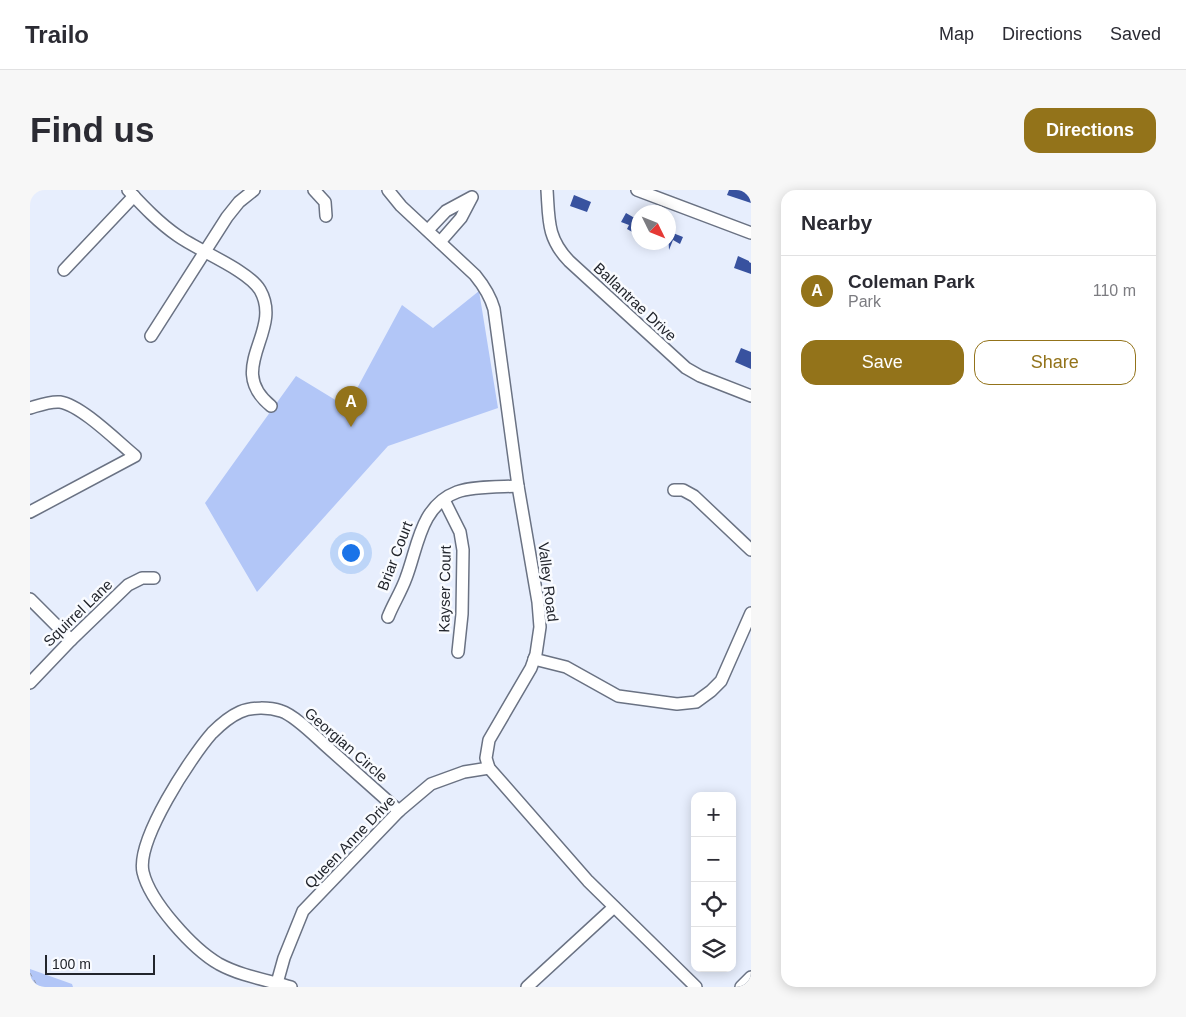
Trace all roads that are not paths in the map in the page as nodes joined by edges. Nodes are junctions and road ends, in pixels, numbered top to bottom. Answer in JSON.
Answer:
{"nodes":[{"id":1,"x":254,"y":190,"type":"edge"},
{"id":2,"x":314,"y":190,"type":"edge"},
{"id":3,"x":388,"y":190,"type":"edge"},
{"id":4,"x":547,"y":190,"type":"edge"},
{"id":5,"x":637,"y":190,"type":"edge"},
{"id":6,"x":131,"y":193,"type":"edge"},
{"id":7,"x":476,"y":194,"type":"edge"},
{"id":8,"x":326,"y":216,"type":"dead end"},
{"id":9,"x":428,"y":230,"type":"junction"},
{"id":10,"x":751,"y":233,"type":"edge"},
{"id":11,"x":440,"y":242,"type":"junction"},
{"id":12,"x":204,"y":252,"type":"junction"},
{"id":13,"x":64,"y":270,"type":"dead end"},
{"id":14,"x":151,"y":336,"type":"dead end"},
{"id":15,"x":751,"y":396,"type":"edge"},
{"id":16,"x":271,"y":406,"type":"dead end"},
{"id":17,"x":30,"y":408,"type":"edge"},
{"id":18,"x":518,"y":486,"type":"junction"},
{"id":19,"x":674,"y":490,"type":"dead end"},
{"id":20,"x":444,"y":500,"type":"junction"},
{"id":21,"x":30,"y":512,"type":"edge"},
{"id":22,"x":751,"y":550,"type":"edge"},
{"id":23,"x":154,"y":578,"type":"dead end"},
{"id":24,"x":30,"y":599,"type":"edge"},
{"id":25,"x":751,"y":613,"type":"edge"},
{"id":26,"x":388,"y":617,"type":"dead end"},
{"id":27,"x":71,"y":640,"type":"junction"},
{"id":28,"x":458,"y":652,"type":"dead end"},
{"id":29,"x":534,"y":659,"type":"junction"},
{"id":30,"x":30,"y":683,"type":"edge"},
{"id":31,"x":489,"y":768,"type":"junction"},
{"id":32,"x":399,"y":810,"type":"junction"},
{"id":33,"x":614,"y":907,"type":"junction"},
{"id":34,"x":751,"y":977,"type":"edge"},
{"id":35,"x":277,"y":983,"type":"junction"},
{"id":36,"x":291,"y":987,"type":"edge"},
{"id":37,"x":527,"y":987,"type":"edge"},
{"id":38,"x":696,"y":987,"type":"edge"},
{"id":39,"x":741,"y":987,"type":"edge"}],
"edges":[{"from":1,"to":12,"type":"street"},
{"from":2,"to":8,"type":"street"},
{"from":3,"to":9,"type":"street","name":"Valley Road"},
{"from":4,"to":15,"type":"street","name":"Ballantrae Drive"},
{"from":5,"to":10,"type":"street"},
{"from":6,"to":12,"type":"street"},
{"from":6,"to":13,"type":"street"},
{"from":7,"to":9,"type":"street"},
{"from":7,"to":11,"type":"street"},
{"from":9,"to":11,"type":"street","name":"Valley Road"},
{"from":11,"to":18,"type":"street","name":"Valley Road"},
{"from":12,"to":14,"type":"street"},
{"from":12,"to":16,"type":"street"},
{"from":17,"to":21,"type":"street"},
{"from":18,"to":20,"type":"street","name":"Briar Court"},
{"from":18,"to":29,"type":"street","name":"Valley Road"},
{"from":19,"to":22,"type":"street"},
{"from":20,"to":26,"type":"street","name":"Briar Court"},
{"from":20,"to":28,"type":"street","name":"Kayser Court"},
{"from":23,"to":27,"type":"street","name":"Squirrel Lane"},
{"from":24,"to":27,"type":"street"},
{"from":25,"to":29,"type":"street"},
{"from":27,"to":30,"type":"street","name":"Squirrel Lane"},
{"from":29,"to":31,"type":"street","name":"Valley Road"},
{"from":31,"to":32,"type":"street","name":"Queen Anne Drive"},
{"from":31,"to":33,"type":"street"},
{"from":32,"to":35,"type":"street","name":"Queen Anne Drive"},
{"from":32,"to":35,"type":"street","name":"Georgian Circle"},
{"from":33,"to":37,"type":"street"},
{"from":33,"to":38,"type":"street"},
{"from":34,"to":39,"type":"street"},
{"from":35,"to":36,"type":"street","name":"Georgian Circle"}]}
